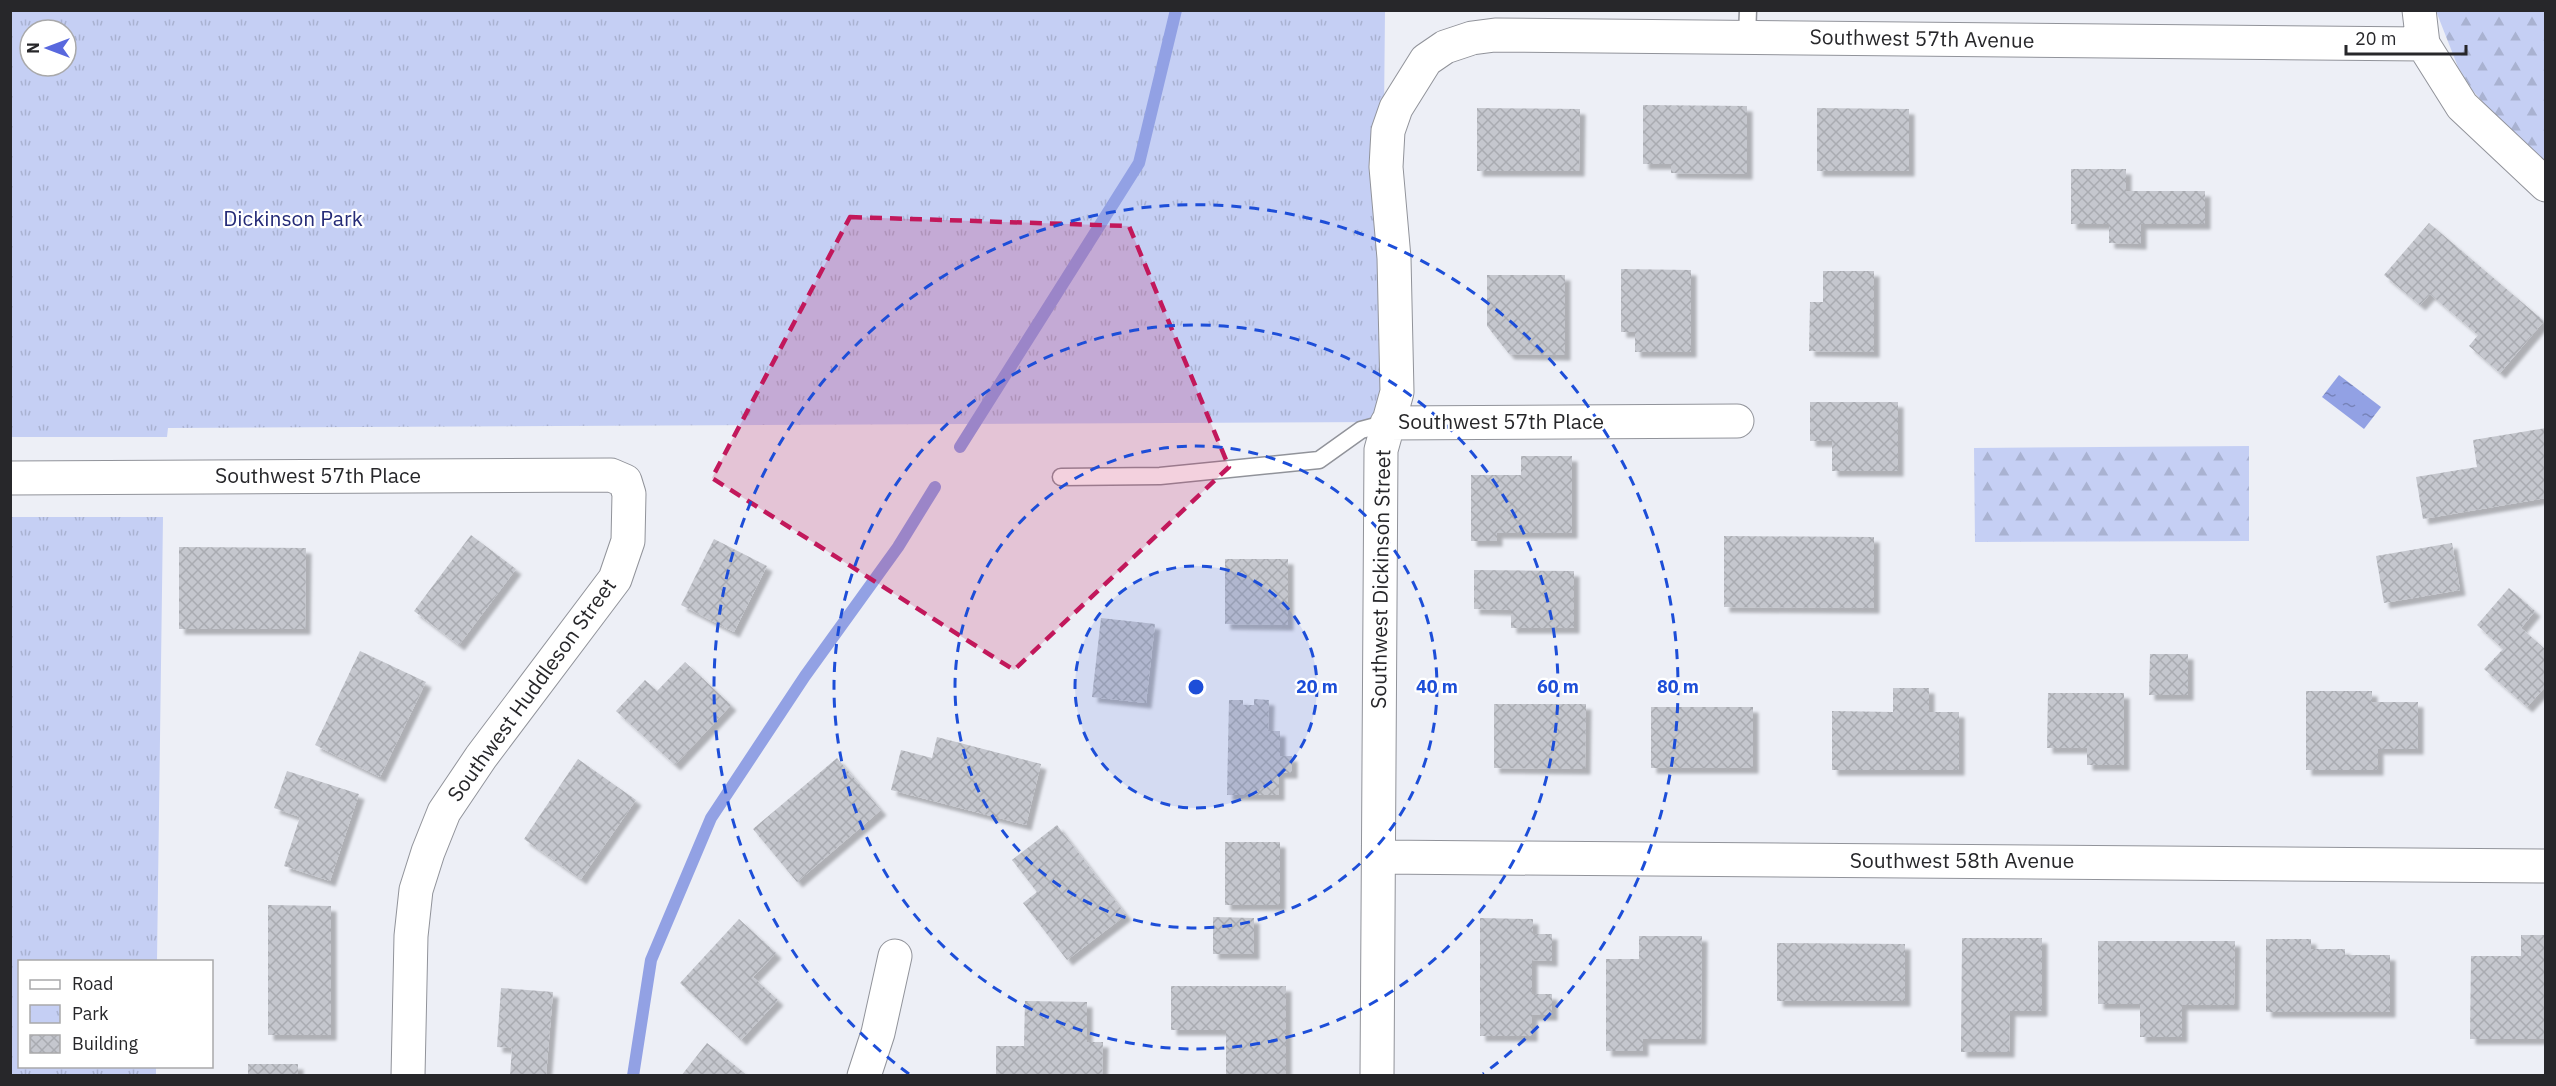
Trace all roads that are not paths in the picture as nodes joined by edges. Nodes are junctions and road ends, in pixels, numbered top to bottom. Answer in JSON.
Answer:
{"nodes":[{"id":1,"x":2419,"y":10,"type":"edge"},
{"id":2,"x":1748,"y":24,"type":"edge"},
{"id":3,"x":2423,"y":44,"type":"junction"},
{"id":4,"x":1426,"y":60,"type":"joint"},
{"id":5,"x":2546,"y":185,"type":"edge"},
{"id":6,"x":1737,"y":421,"type":"dead end"},
{"id":7,"x":1387,"y":423,"type":"junction"},
{"id":8,"x":1061,"y":477,"type":"dead end"},
{"id":9,"x":10,"y":478,"type":"edge"},
{"id":10,"x":625,"y":481,"type":"joint"},
{"id":11,"x":1379,"y":857,"type":"junction"},
{"id":12,"x":2546,"y":866,"type":"edge"},
{"id":13,"x":895,"y":956,"type":"dead end"},
{"id":14,"x":408,"y":1076,"type":"edge"},
{"id":15,"x":864,"y":1076,"type":"edge"},
{"id":16,"x":1377,"y":1076,"type":"edge"}],
"edges":[{"from":1,"to":3,"type":"street"},
{"from":2,"to":3,"type":"street","name":"Southwest 57th Avenue"},
{"from":2,"to":4,"type":"street","name":"Southwest 57th Avenue"},
{"from":3,"to":5,"type":"street"},
{"from":4,"to":7,"type":"street","name":"Southwest Dickinson Street"},
{"from":6,"to":7,"type":"street","name":"Southwest 57th Place"},
{"from":7,"to":8,"type":"lane","name":"Southwest 57th Place"},
{"from":7,"to":11,"type":"street","name":"Southwest Dickinson Street"},
{"from":9,"to":10,"type":"street","name":"Southwest 57th Place"},
{"from":10,"to":14,"type":"street","name":"Southwest Huddleson Street"},
{"from":11,"to":12,"type":"street","name":"Southwest 58th Avenue"},
{"from":11,"to":16,"type":"street","name":"Southwest Dickinson Street"},
{"from":13,"to":15,"type":"street"}]}
